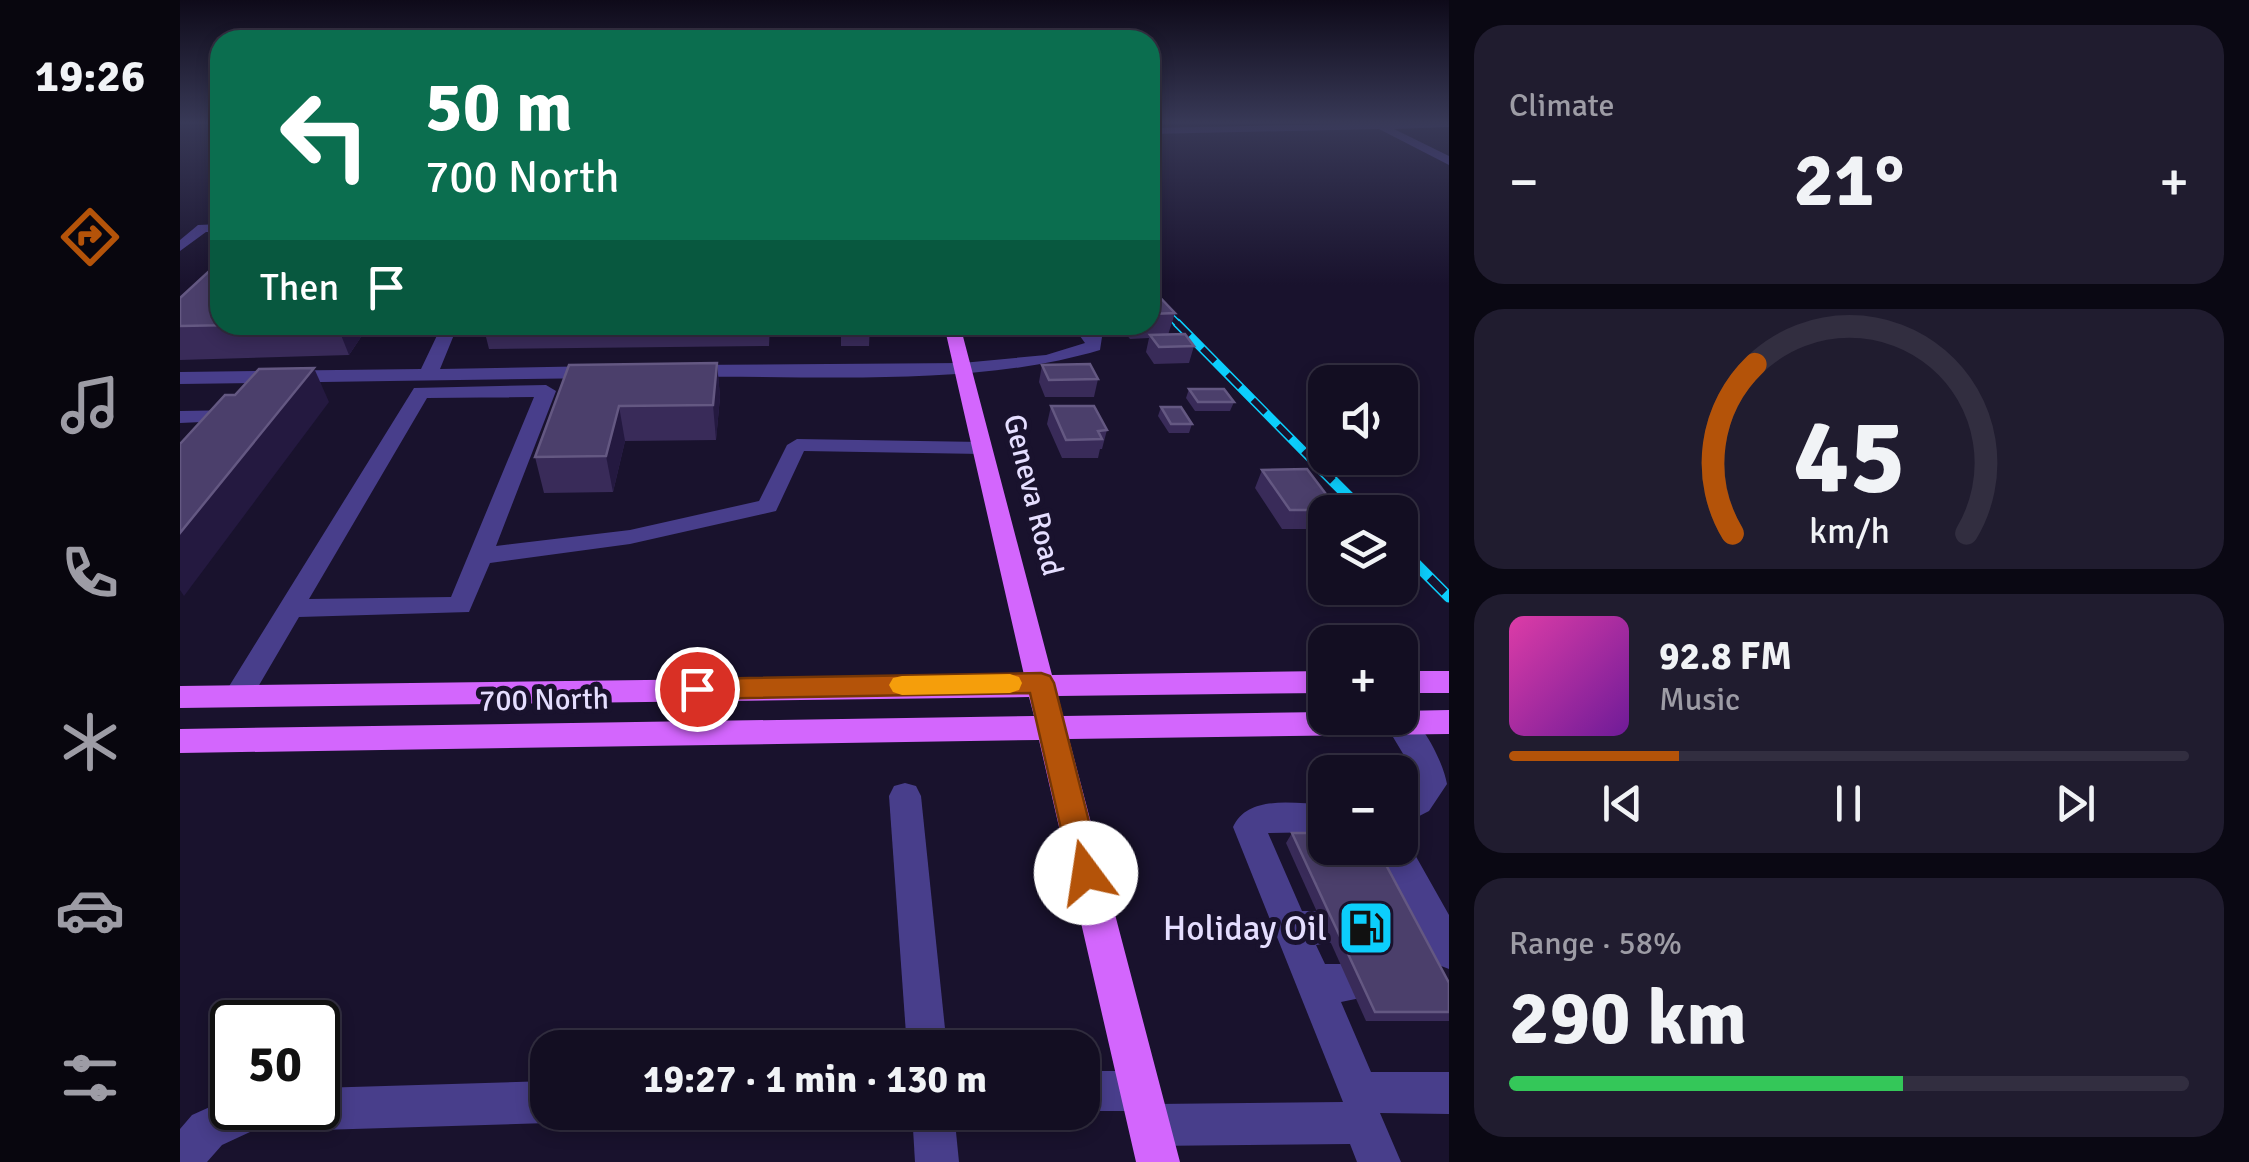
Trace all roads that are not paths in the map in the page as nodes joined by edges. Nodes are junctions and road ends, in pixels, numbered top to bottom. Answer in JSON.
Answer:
{"nodes":[{"id":1,"x":210,"y":228,"type":"edge"},
{"id":2,"x":180,"y":247,"type":"edge"},
{"id":3,"x":446,"y":335,"type":"edge"},
{"id":4,"x":954,"y":335,"type":"edge"},
{"id":5,"x":1091,"y":335,"type":"edge"},
{"id":6,"x":962,"y":368,"type":"junction"},
{"id":7,"x":666,"y":371,"type":"edge"},
{"id":8,"x":626,"y":372,"type":"edge"},
{"id":9,"x":428,"y":374,"type":"junction"},
{"id":10,"x":288,"y":377,"type":"junction"},
{"id":11,"x":180,"y":378,"type":"edge"},
{"id":12,"x":180,"y":416,"type":"edge"},
{"id":13,"x":982,"y":448,"type":"junction"},
{"id":14,"x":480,"y":556,"type":"junction"},
{"id":15,"x":294,"y":608,"type":"junction"},
{"id":16,"x":1308,"y":682,"type":"edge"},
{"id":17,"x":1418,"y":682,"type":"edge"},
{"id":18,"x":1449,"y":682,"type":"edge"},
{"id":19,"x":1041,"y":683,"type":"junction"},
{"id":20,"x":238,"y":696,"type":"junction"},
{"id":21,"x":180,"y":698,"type":"edge"},
{"id":22,"x":1418,"y":722,"type":"edge"},
{"id":23,"x":1449,"y":722,"type":"edge"},
{"id":24,"x":1308,"y":723,"type":"edge"},
{"id":25,"x":1050,"y":727,"type":"junction"},
{"id":26,"x":1408,"y":735,"type":"edge"},
{"id":27,"x":180,"y":740,"type":"edge"},
{"id":28,"x":905,"y":796,"type":"dead end"},
{"id":29,"x":1418,"y":801,"type":"edge"},
{"id":30,"x":1308,"y":818,"type":"edge"},
{"id":31,"x":1394,"y":868,"type":"edge"},
{"id":32,"x":1270,"y":879,"type":"junction"},
{"id":33,"x":1308,"y":879,"type":"edge"},
{"id":34,"x":1291,"y":928,"type":"junction"},
{"id":35,"x":1332,"y":928,"type":"edge"},
{"id":36,"x":1434,"y":954,"type":"edge"},
{"id":37,"x":1357,"y":983,"type":"edge"},
{"id":38,"x":1314,"y":984,"type":"junction"},
{"id":39,"x":925,"y":1030,"type":"edge"},
{"id":40,"x":1449,"y":1093,"type":"edge"},
{"id":41,"x":1100,"y":1100,"type":"edge"},
{"id":42,"x":530,"y":1103,"type":"edge"},
{"id":43,"x":1361,"y":1108,"type":"junction"},
{"id":44,"x":1149,"y":1126,"type":"edge"},
{"id":45,"x":934,"y":1130,"type":"edge"},
{"id":46,"x":180,"y":1161,"type":"edge"},
{"id":47,"x":937,"y":1162,"type":"edge"},
{"id":48,"x":1379,"y":1162,"type":"edge"}],
"edges":[{"from":1,"to":2,"type":"street"},
{"from":3,"to":9,"type":"street"},
{"from":4,"to":6,"type":"main road","name":"Geneva Road"},
{"from":5,"to":6,"type":"street"},
{"from":6,"to":7,"type":"street"},
{"from":6,"to":13,"type":"main road","name":"Geneva Road"},
{"from":8,"to":9,"type":"street"},
{"from":9,"to":10,"type":"street"},
{"from":10,"to":11,"type":"street"},
{"from":10,"to":12,"type":"street"},
{"from":13,"to":14,"type":"street"},
{"from":13,"to":19,"type":"main road","name":"Geneva Road"},
{"from":14,"to":15,"type":"street"},
{"from":14,"to":15,"type":"street"},
{"from":15,"to":20,"type":"street"},
{"from":16,"to":19,"type":"main road","name":"700 North"},
{"from":17,"to":18,"type":"main road"},
{"from":19,"to":20,"type":"main road","name":"700 North"},
{"from":19,"to":25,"type":"main road","name":"Geneva Road"},
{"from":20,"to":21,"type":"main road","name":"700 North"},
{"from":22,"to":23,"type":"main road","name":"700 North"},
{"from":24,"to":25,"type":"main road","name":"700 North"},
{"from":25,"to":27,"type":"main road","name":"700 North"},
{"from":25,"to":44,"type":"main road"},
{"from":26,"to":29,"type":"street"},
{"from":28,"to":39,"type":"street"},
{"from":30,"to":32,"type":"street"},
{"from":31,"to":36,"type":"street"},
{"from":32,"to":33,"type":"street"},
{"from":32,"to":34,"type":"street"},
{"from":34,"to":35,"type":"street"},
{"from":34,"to":38,"type":"street"},
{"from":37,"to":38,"type":"street"},
{"from":38,"to":43,"type":"street"},
{"from":40,"to":43,"type":"street"},
{"from":41,"to":44,"type":"street"},
{"from":42,"to":46,"type":"street"},
{"from":43,"to":44,"type":"street"},
{"from":43,"to":48,"type":"street"},
{"from":45,"to":47,"type":"street"}]}
